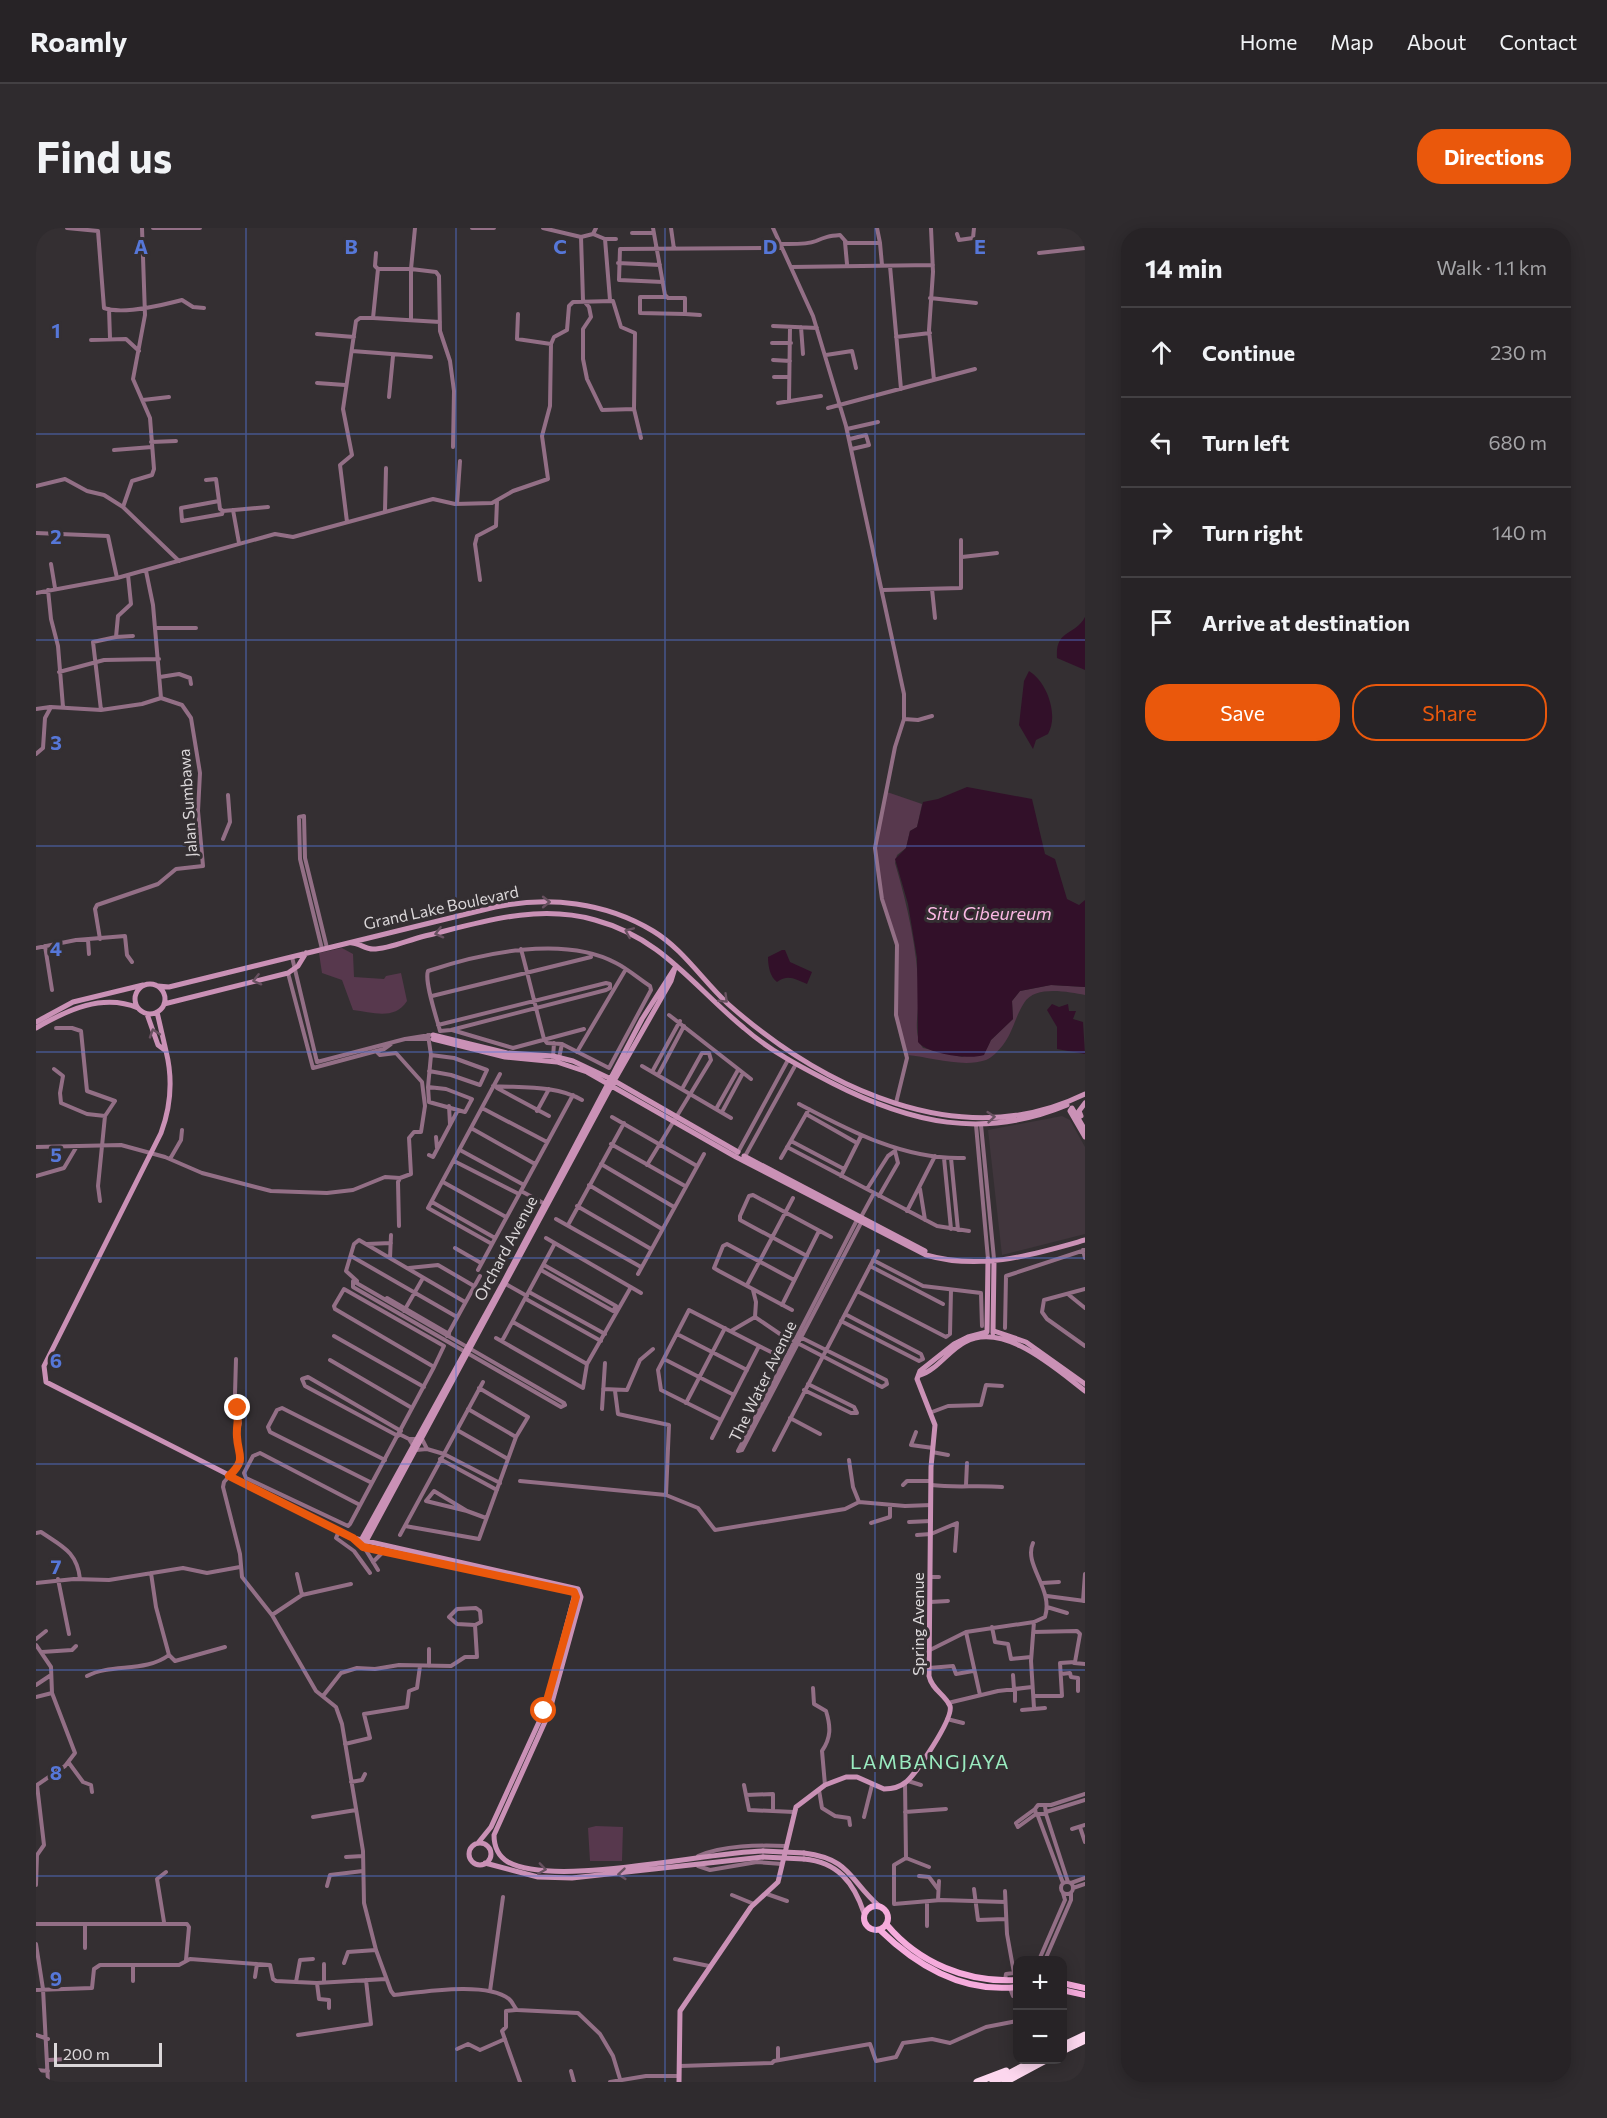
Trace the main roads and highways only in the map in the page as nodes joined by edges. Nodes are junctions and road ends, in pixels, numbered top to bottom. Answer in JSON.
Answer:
{"nodes":[{"id":1,"x":887,"y":1924,"type":"junction"},
{"id":2,"x":880,"y":1930,"type":"junction"},
{"id":3,"x":1013,"y":1980,"type":"edge"},
{"id":4,"x":1067,"y":1984,"type":"edge"},
{"id":5,"x":1013,"y":1988,"type":"edge"},
{"id":6,"x":1085,"y":1988,"type":"edge"},
{"id":7,"x":1067,"y":1991,"type":"edge"},
{"id":8,"x":1085,"y":1995,"type":"edge"},
{"id":9,"x":1085,"y":2035,"type":"edge"},
{"id":10,"x":1085,"y":2040,"type":"edge"},
{"id":11,"x":1067,"y":2044,"type":"edge"},
{"id":12,"x":1067,"y":2049,"type":"edge"},
{"id":13,"x":1029,"y":2064,"type":"edge"},
{"id":14,"x":1033,"y":2064,"type":"edge"},
{"id":15,"x":1034,"y":2064,"type":"edge"},
{"id":16,"x":1022,"y":2066,"type":"junction"},
{"id":17,"x":977,"y":2082,"type":"edge"},
{"id":18,"x":993,"y":2082,"type":"edge"},
{"id":19,"x":1005,"y":2082,"type":"edge"},
{"id":20,"x":1012,"y":2082,"type":"edge"}],
"edges":[{"from":1,"to":2,"type":"main road"},
{"from":1,"to":2,"type":"main road"},
{"from":1,"to":3,"type":"main road"},
{"from":2,"to":5,"type":"main road"},
{"from":4,"to":6,"type":"main road"},
{"from":7,"to":8,"type":"main road"},
{"from":9,"to":11,"type":"highway"},
{"from":10,"to":12,"type":"highway"},
{"from":13,"to":16,"type":"highway"},
{"from":14,"to":19,"type":"highway"},
{"from":15,"to":20,"type":"highway"},
{"from":16,"to":17,"type":"highway"},
{"from":16,"to":18,"type":"highway"}]}
